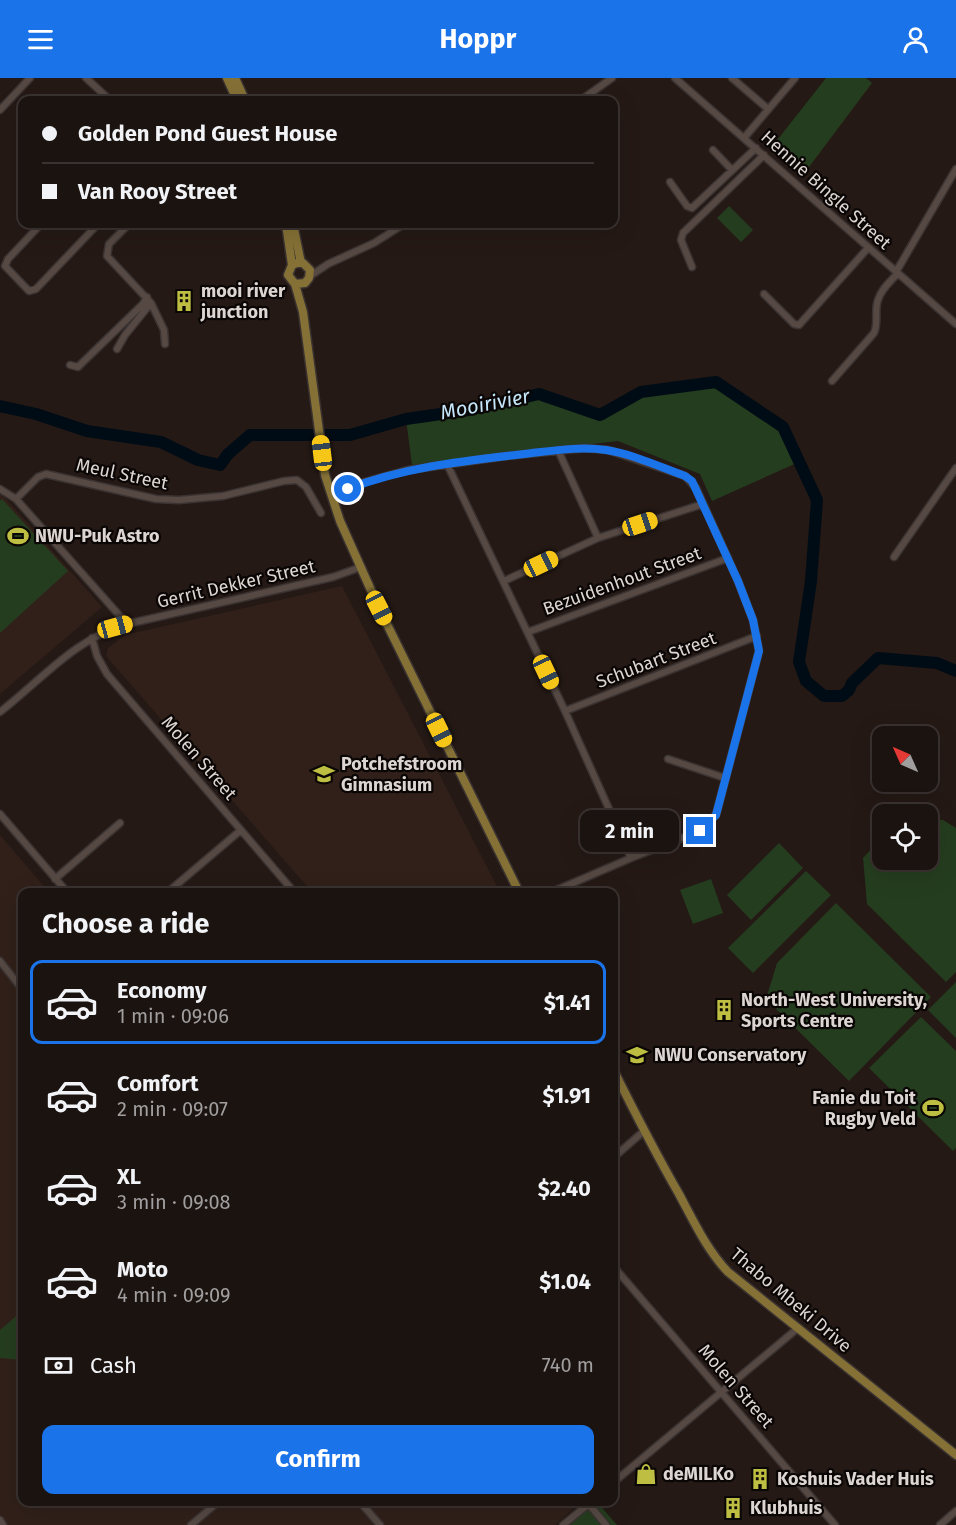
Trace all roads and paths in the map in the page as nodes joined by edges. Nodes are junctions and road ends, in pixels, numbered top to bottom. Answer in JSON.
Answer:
{"nodes":[{"id":1,"x":30,"y":78,"type":"edge"},
{"id":2,"x":227,"y":78,"type":"edge"},
{"id":3,"x":235,"y":78,"type":"edge"},
{"id":4,"x":612,"y":78,"type":"edge"},
{"id":5,"x":675,"y":78,"type":"edge"},
{"id":6,"x":732,"y":78,"type":"edge"},
{"id":7,"x":795,"y":78,"type":"edge"},
{"id":8,"x":90,"y":79,"type":"edge"},
{"id":9,"x":106,"y":96,"type":"edge"},
{"id":10,"x":235,"y":96,"type":"edge"},
{"id":11,"x":243,"y":96,"type":"edge"},
{"id":12,"x":587,"y":96,"type":"edge"},
{"id":13,"x":768,"y":109,"type":"junction"},
{"id":14,"x":0,"y":110,"type":"edge"},
{"id":15,"x":744,"y":138,"type":"junction"},
{"id":16,"x":756,"y":148,"type":"junction"},
{"id":17,"x":713,"y":150,"type":"dead end"},
{"id":18,"x":764,"y":155,"type":"junction"},
{"id":19,"x":956,"y":169,"type":"edge"},
{"id":20,"x":732,"y":170,"type":"junction"},
{"id":21,"x":670,"y":182,"type":"dead end"},
{"id":22,"x":37,"y":228,"type":"edge"},
{"id":23,"x":94,"y":228,"type":"edge"},
{"id":24,"x":125,"y":228,"type":"edge"},
{"id":25,"x":287,"y":228,"type":"edge"},
{"id":26,"x":294,"y":228,"type":"edge"},
{"id":27,"x":398,"y":228,"type":"edge"},
{"id":28,"x":868,"y":248,"type":"junction"},
{"id":29,"x":328,"y":264,"type":"junction"},
{"id":30,"x":300,"y":265,"type":"junction"},
{"id":31,"x":692,"y":267,"type":"dead end"},
{"id":32,"x":897,"y":273,"type":"junction"},
{"id":33,"x":308,"y":279,"type":"junction"},
{"id":34,"x":295,"y":284,"type":"junction"},
{"id":35,"x":764,"y":294,"type":"dead end"},
{"id":36,"x":149,"y":300,"type":"junction"},
{"id":37,"x":303,"y":312,"type":"junction"},
{"id":38,"x":956,"y":324,"type":"edge"},
{"id":39,"x":165,"y":344,"type":"dead end"},
{"id":40,"x":117,"y":349,"type":"dead end"},
{"id":41,"x":70,"y":364,"type":"dead end"},
{"id":42,"x":832,"y":381,"type":"dead end"},
{"id":43,"x":558,"y":450,"type":"junction"},
{"id":44,"x":447,"y":464,"type":"junction"},
{"id":45,"x":956,"y":468,"type":"edge"},
{"id":46,"x":0,"y":489,"type":"edge"},
{"id":47,"x":331,"y":495,"type":"junction"},
{"id":48,"x":16,"y":499,"type":"junction"},
{"id":49,"x":703,"y":504,"type":"junction"},
{"id":50,"x":321,"y":513,"type":"dead end"},
{"id":51,"x":597,"y":538,"type":"junction"},
{"id":52,"x":894,"y":557,"type":"dead end"},
{"id":53,"x":728,"y":558,"type":"junction"},
{"id":54,"x":361,"y":567,"type":"junction"},
{"id":55,"x":504,"y":581,"type":"junction"},
{"id":56,"x":127,"y":624,"type":"junction"},
{"id":57,"x":528,"y":632,"type":"junction"},
{"id":58,"x":757,"y":636,"type":"junction"},
{"id":59,"x":92,"y":638,"type":"junction"},
{"id":60,"x":565,"y":711,"type":"junction"},
{"id":61,"x":0,"y":712,"type":"edge"},
{"id":62,"x":668,"y":759,"type":"dead end"},
{"id":63,"x":725,"y":778,"type":"junction"},
{"id":64,"x":0,"y":814,"type":"edge"},
{"id":65,"x":120,"y":823,"type":"dead end"},
{"id":66,"x":241,"y":830,"type":"junction"},
{"id":67,"x":631,"y":858,"type":"junction"},
{"id":68,"x":55,"y":879,"type":"junction"},
{"id":69,"x":63,"y":888,"type":"edge"},
{"id":70,"x":173,"y":888,"type":"edge"},
{"id":71,"x":291,"y":888,"type":"edge"},
{"id":72,"x":517,"y":888,"type":"edge"},
{"id":73,"x":561,"y":888,"type":"edge"},
{"id":74,"x":0,"y":961,"type":"edge"},
{"id":75,"x":18,"y":984,"type":"edge"},
{"id":76,"x":618,"y":1079,"type":"edge"},
{"id":77,"x":644,"y":1131,"type":"junction"},
{"id":78,"x":618,"y":1154,"type":"edge"},
{"id":79,"x":618,"y":1272,"type":"edge"},
{"id":80,"x":798,"y":1328,"type":"junction"},
{"id":81,"x":720,"y":1392,"type":"junction"},
{"id":82,"x":956,"y":1455,"type":"edge"},
{"id":83,"x":618,"y":1479,"type":"edge"},
{"id":84,"x":213,"y":1506,"type":"edge"},
{"id":85,"x":363,"y":1506,"type":"edge"},
{"id":86,"x":584,"y":1506,"type":"edge"},
{"id":87,"x":592,"y":1506,"type":"edge"},
{"id":88,"x":956,"y":1511,"type":"edge"},
{"id":89,"x":0,"y":1520,"type":"edge"},
{"id":90,"x":3,"y":1525,"type":"edge"},
{"id":91,"x":191,"y":1525,"type":"edge"},
{"id":92,"x":380,"y":1525,"type":"edge"},
{"id":93,"x":562,"y":1525,"type":"edge"},
{"id":94,"x":606,"y":1525,"type":"edge"},
{"id":95,"x":835,"y":1525,"type":"edge"},
{"id":96,"x":940,"y":1525,"type":"edge"}],
"edges":[{"from":1,"to":14,"type":"street"},
{"from":2,"to":10,"type":"main road"},
{"from":3,"to":11,"type":"main road"},
{"from":4,"to":12,"type":"street"},
{"from":5,"to":15,"type":"street","name":"Hennie Bingle Street"},
{"from":6,"to":13,"type":"street"},
{"from":7,"to":13,"type":"street"},
{"from":8,"to":9,"type":"street"},
{"from":13,"to":15,"type":"street"},
{"from":15,"to":16,"type":"street","name":"Hennie Bingle Street"},
{"from":16,"to":18,"type":"street","name":"Hennie Bingle Street"},
{"from":16,"to":20,"type":"street"},
{"from":17,"to":20,"type":"street"},
{"from":18,"to":28,"type":"street","name":"Hennie Bingle Street"},
{"from":18,"to":31,"type":"street"},
{"from":19,"to":32,"type":"street"},
{"from":20,"to":21,"type":"street"},
{"from":22,"to":23,"type":"street"},
{"from":24,"to":36,"type":"street"},
{"from":25,"to":30,"type":"main road"},
{"from":26,"to":30,"type":"main road"},
{"from":27,"to":29,"type":"street"},
{"from":28,"to":32,"type":"street","name":"Hennie Bingle Street"},
{"from":28,"to":35,"type":"street"},
{"from":29,"to":30,"type":"street"},
{"from":29,"to":33,"type":"street"},
{"from":30,"to":33,"type":"main road"},
{"from":30,"to":34,"type":"main road"},
{"from":32,"to":38,"type":"street","name":"Hennie Bingle Street"},
{"from":32,"to":42,"type":"street"},
{"from":33,"to":34,"type":"main road"},
{"from":33,"to":37,"type":"main road"},
{"from":34,"to":37,"type":"main road"},
{"from":36,"to":39,"type":"street"},
{"from":36,"to":40,"type":"street"},
{"from":36,"to":41,"type":"street"},
{"from":37,"to":47,"type":"main road"},
{"from":43,"to":44,"type":"street"},
{"from":43,"to":49,"type":"street"},
{"from":43,"to":51,"type":"street"},
{"from":44,"to":47,"type":"street"},
{"from":44,"to":55,"type":"street"},
{"from":45,"to":52,"type":"street"},
{"from":46,"to":48,"type":"street"},
{"from":47,"to":54,"type":"main road"},
{"from":48,"to":50,"type":"street","name":"Meul Street"},
{"from":48,"to":56,"type":"street"},
{"from":49,"to":51,"type":"street"},
{"from":49,"to":53,"type":"street"},
{"from":51,"to":55,"type":"street"},
{"from":53,"to":57,"type":"street","name":"Bezuidenhout Street"},
{"from":53,"to":58,"type":"street"},
{"from":54,"to":56,"type":"street","name":"Gerrit Dekker Street"},
{"from":54,"to":72,"type":"main road"},
{"from":55,"to":57,"type":"street"},
{"from":56,"to":59,"type":"street","name":"Gerrit Dekker Street"},
{"from":57,"to":60,"type":"street"},
{"from":58,"to":60,"type":"street","name":"Schubart Street"},
{"from":58,"to":63,"type":"street"},
{"from":59,"to":61,"type":"street","name":"Gerrit Dekker Street"},
{"from":59,"to":66,"type":"street","name":"Molen Street"},
{"from":60,"to":67,"type":"street"},
{"from":62,"to":63,"type":"street"},
{"from":63,"to":67,"type":"street"},
{"from":64,"to":68,"type":"street"},
{"from":65,"to":68,"type":"street"},
{"from":66,"to":70,"type":"street"},
{"from":66,"to":71,"type":"street","name":"Molen Street"},
{"from":67,"to":73,"type":"street"},
{"from":68,"to":69,"type":"street"},
{"from":74,"to":75,"type":"street"},
{"from":76,"to":77,"type":"main road","name":"Thabo Mbeki Drive"},
{"from":77,"to":78,"type":"street"},
{"from":77,"to":80,"type":"main road","name":"Thabo Mbeki Drive"},
{"from":79,"to":81,"type":"street","name":"Molen Street"},
{"from":80,"to":81,"type":"street"},
{"from":80,"to":82,"type":"main road","name":"Thabo Mbeki Drive"},
{"from":81,"to":83,"type":"street"},
{"from":81,"to":95,"type":"street","name":"Molen Street"},
{"from":84,"to":91,"type":"street"},
{"from":85,"to":92,"type":"street"},
{"from":86,"to":93,"type":"street"},
{"from":87,"to":94,"type":"street"},
{"from":88,"to":96,"type":"street"},
{"from":89,"to":90,"type":"street"}]}
